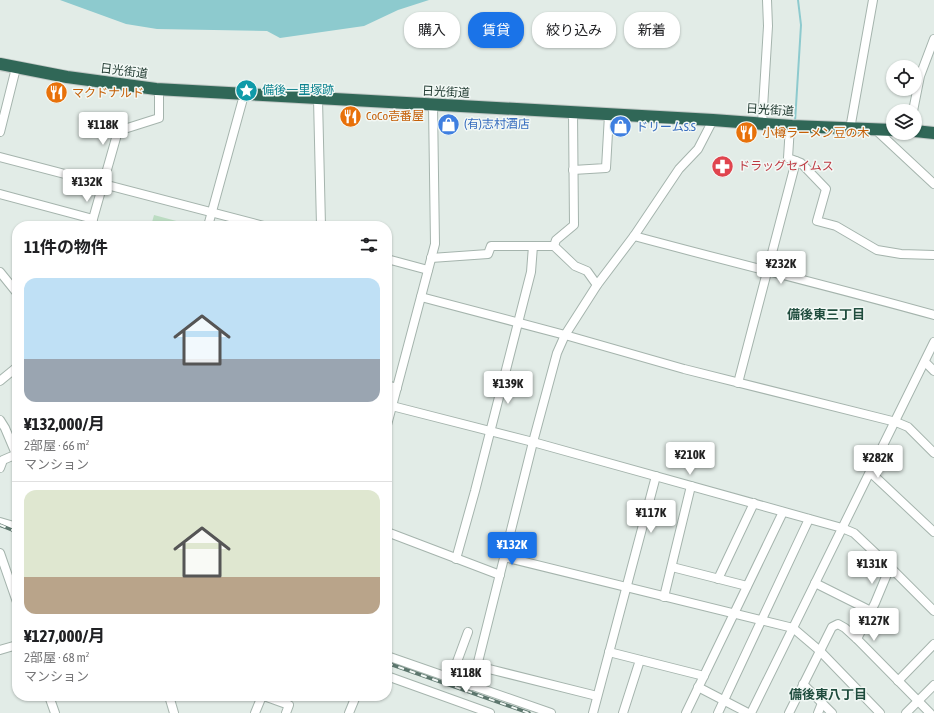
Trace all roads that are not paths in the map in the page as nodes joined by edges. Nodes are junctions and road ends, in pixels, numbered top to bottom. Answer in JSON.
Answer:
{"nodes":[{"id":1,"x":767,"y":0,"type":"edge"},
{"id":2,"x":873,"y":0,"type":"edge"},
{"id":3,"x":934,"y":39,"type":"edge"},
{"id":4,"x":0,"y":64,"type":"edge"},
{"id":5,"x":16,"y":68,"type":"junction"},
{"id":6,"x":159,"y":89,"type":"junction"},
{"id":7,"x":244,"y":95,"type":"junction"},
{"id":8,"x":318,"y":99,"type":"junction"},
{"id":9,"x":914,"y":104,"type":"edge"},
{"id":10,"x":433,"y":105,"type":"junction"},
{"id":11,"x":573,"y":113,"type":"junction"},
{"id":12,"x":608,"y":115,"type":"junction"},
{"id":13,"x":713,"y":120,"type":"junction"},
{"id":14,"x":762,"y":124,"type":"junction"},
{"id":15,"x":795,"y":126,"type":"junction"},
{"id":16,"x":850,"y":128,"type":"junction"},
{"id":17,"x":876,"y":130,"type":"junction"},
{"id":18,"x":886,"y":130,"type":"edge"},
{"id":19,"x":0,"y":132,"type":"edge"},
{"id":20,"x":922,"y":132,"type":"edge"},
{"id":21,"x":934,"y":133,"type":"edge"},
{"id":22,"x":0,"y":157,"type":"edge"},
{"id":23,"x":796,"y":161,"type":"junction"},
{"id":24,"x":573,"y":170,"type":"junction"},
{"id":25,"x":102,"y":184,"type":"junction"},
{"id":26,"x":934,"y":184,"type":"edge"},
{"id":27,"x":0,"y":194,"type":"edge"},
{"id":28,"x":212,"y":212,"type":"junction"},
{"id":29,"x":89,"y":221,"type":"edge"},
{"id":30,"x":92,"y":221,"type":"edge"},
{"id":31,"x":209,"y":221,"type":"edge"},
{"id":32,"x":245,"y":221,"type":"edge"},
{"id":33,"x":321,"y":221,"type":"edge"},
{"id":34,"x":634,"y":236,"type":"junction"},
{"id":35,"x":533,"y":246,"type":"junction"},
{"id":36,"x":554,"y":246,"type":"junction"},
{"id":37,"x":934,"y":255,"type":"edge"},
{"id":38,"x":432,"y":258,"type":"junction"},
{"id":39,"x":392,"y":260,"type":"edge"},
{"id":40,"x":428,"y":270,"type":"junction"},
{"id":41,"x":0,"y":272,"type":"edge"},
{"id":42,"x":768,"y":272,"type":"junction"},
{"id":43,"x":597,"y":285,"type":"junction"},
{"id":44,"x":12,"y":287,"type":"edge"},
{"id":45,"x":421,"y":297,"type":"junction"},
{"id":46,"x":934,"y":315,"type":"edge"},
{"id":47,"x":518,"y":323,"type":"junction"},
{"id":48,"x":565,"y":335,"type":"junction"},
{"id":49,"x":934,"y":342,"type":"edge"},
{"id":50,"x":925,"y":362,"type":"junction"},
{"id":51,"x":12,"y":371,"type":"edge"},
{"id":52,"x":934,"y":371,"type":"edge"},
{"id":53,"x":0,"y":381,"type":"edge"},
{"id":54,"x":738,"y":383,"type":"junction"},
{"id":55,"x":392,"y":386,"type":"edge"},
{"id":56,"x":397,"y":388,"type":"junction"},
{"id":57,"x":392,"y":406,"type":"joint"},
{"id":58,"x":0,"y":420,"type":"edge"},
{"id":59,"x":896,"y":422,"type":"junction"},
{"id":60,"x":491,"y":431,"type":"junction"},
{"id":61,"x":533,"y":442,"type":"junction"},
{"id":62,"x":12,"y":445,"type":"edge"},
{"id":63,"x":934,"y":453,"type":"edge"},
{"id":64,"x":12,"y":456,"type":"edge"},
{"id":65,"x":0,"y":468,"type":"edge"},
{"id":66,"x":870,"y":472,"type":"junction"},
{"id":67,"x":656,"y":476,"type":"junction"},
{"id":68,"x":691,"y":486,"type":"junction"},
{"id":69,"x":754,"y":504,"type":"junction"},
{"id":70,"x":784,"y":512,"type":"junction"},
{"id":71,"x":810,"y":519,"type":"junction"},
{"id":72,"x":0,"y":522,"type":"edge"},
{"id":73,"x":12,"y":526,"type":"edge"},
{"id":74,"x":842,"y":528,"type":"junction"},
{"id":75,"x":933,"y":529,"type":"edge"},
{"id":76,"x":392,"y":534,"type":"edge"},
{"id":77,"x":504,"y":556,"type":"junction"},
{"id":78,"x":1,"y":557,"type":"edge"},
{"id":79,"x":456,"y":559,"type":"junction"},
{"id":80,"x":672,"y":567,"type":"junction"},
{"id":81,"x":890,"y":567,"type":"junction"},
{"id":82,"x":500,"y":575,"type":"junction"},
{"id":83,"x":718,"y":579,"type":"junction"},
{"id":84,"x":815,"y":583,"type":"junction"},
{"id":85,"x":748,"y":586,"type":"junction"},
{"id":86,"x":627,"y":587,"type":"junction"},
{"id":87,"x":12,"y":588,"type":"edge"},
{"id":88,"x":664,"y":597,"type":"junction"},
{"id":89,"x":871,"y":611,"type":"junction"},
{"id":90,"x":934,"y":611,"type":"edge"},
{"id":91,"x":734,"y":614,"type":"junction"},
{"id":92,"x":761,"y":621,"type":"junction"},
{"id":93,"x":793,"y":628,"type":"junction"},
{"id":94,"x":468,"y":632,"type":"dead end"},
{"id":95,"x":857,"y":639,"type":"junction"},
{"id":96,"x":934,"y":644,"type":"edge"},
{"id":97,"x":12,"y":646,"type":"edge"},
{"id":98,"x":0,"y":650,"type":"edge"},
{"id":99,"x":820,"y":651,"type":"junction"},
{"id":100,"x":609,"y":652,"type":"junction"},
{"id":101,"x":392,"y":658,"type":"edge"},
{"id":102,"x":640,"y":660,"type":"junction"},
{"id":103,"x":477,"y":666,"type":"junction"},
{"id":104,"x":704,"y":676,"type":"junction"},
{"id":105,"x":392,"y":678,"type":"edge"},
{"id":106,"x":451,"y":678,"type":"junction"},
{"id":107,"x":898,"y":681,"type":"junction"},
{"id":108,"x":803,"y":684,"type":"junction"},
{"id":109,"x":934,"y":684,"type":"edge"},
{"id":110,"x":472,"y":686,"type":"junction"},
{"id":111,"x":698,"y":687,"type":"junction"},
{"id":112,"x":597,"y":696,"type":"junction"},
{"id":113,"x":724,"y":700,"type":"junction"},
{"id":114,"x":51,"y":701,"type":"edge"},
{"id":115,"x":170,"y":701,"type":"edge"},
{"id":116,"x":261,"y":701,"type":"edge"},
{"id":117,"x":276,"y":701,"type":"edge"},
{"id":118,"x":354,"y":701,"type":"edge"},
{"id":119,"x":918,"y":701,"type":"junction"},
{"id":120,"x":822,"y":703,"type":"junction"},
{"id":121,"x":467,"y":705,"type":"junction"},
{"id":122,"x":55,"y":713,"type":"edge"},
{"id":123,"x":174,"y":713,"type":"edge"},
{"id":124,"x":255,"y":713,"type":"edge"},
{"id":125,"x":286,"y":713,"type":"edge"},
{"id":126,"x":350,"y":713,"type":"edge"},
{"id":127,"x":464,"y":713,"type":"edge"},
{"id":128,"x":490,"y":713,"type":"edge"},
{"id":129,"x":551,"y":713,"type":"edge"},
{"id":130,"x":593,"y":713,"type":"edge"},
{"id":131,"x":623,"y":713,"type":"edge"},
{"id":132,"x":686,"y":713,"type":"edge"},
{"id":133,"x":718,"y":713,"type":"edge"},
{"id":134,"x":750,"y":713,"type":"edge"},
{"id":135,"x":788,"y":713,"type":"edge"},
{"id":136,"x":818,"y":713,"type":"edge"},
{"id":137,"x":832,"y":713,"type":"edge"},
{"id":138,"x":880,"y":713,"type":"edge"},
{"id":139,"x":906,"y":713,"type":"edge"},
{"id":140,"x":930,"y":713,"type":"edge"}],
"edges":[{"from":1,"to":14,"type":"street"},
{"from":2,"to":16,"type":"street"},
{"from":3,"to":9,"type":"street"},
{"from":4,"to":5,"type":"highway","name":"日光街道"},
{"from":5,"to":6,"type":"highway","name":"日光街道"},
{"from":5,"to":19,"type":"street"},
{"from":6,"to":7,"type":"highway","name":"日光街道"},
{"from":6,"to":25,"type":"street"},
{"from":7,"to":8,"type":"highway","name":"日光街道"},
{"from":7,"to":28,"type":"street"},
{"from":8,"to":10,"type":"highway","name":"日光街道"},
{"from":8,"to":33,"type":"street"},
{"from":10,"to":11,"type":"highway","name":"日光街道"},
{"from":10,"to":38,"type":"street"},
{"from":11,"to":12,"type":"highway","name":"日光街道"},
{"from":11,"to":24,"type":"street"},
{"from":12,"to":13,"type":"highway","name":"日光街道"},
{"from":12,"to":24,"type":"street"},
{"from":13,"to":14,"type":"highway","name":"日光街道"},
{"from":13,"to":34,"type":"street"},
{"from":14,"to":15,"type":"highway","name":"日光街道"},
{"from":15,"to":16,"type":"highway","name":"日光街道"},
{"from":15,"to":23,"type":"street"},
{"from":16,"to":17,"type":"highway","name":"日光街道"},
{"from":17,"to":18,"type":"highway","name":"日光街道"},
{"from":17,"to":26,"type":"street"},
{"from":20,"to":21,"type":"highway"},
{"from":22,"to":25,"type":"street"},
{"from":23,"to":37,"type":"street"},
{"from":23,"to":42,"type":"street"},
{"from":24,"to":36,"type":"street"},
{"from":25,"to":28,"type":"street"},
{"from":25,"to":30,"type":"street"},
{"from":27,"to":29,"type":"street"},
{"from":28,"to":31,"type":"street"},
{"from":28,"to":32,"type":"street"},
{"from":34,"to":42,"type":"street"},
{"from":34,"to":43,"type":"street"},
{"from":35,"to":36,"type":"street"},
{"from":35,"to":38,"type":"street"},
{"from":35,"to":47,"type":"street"},
{"from":36,"to":43,"type":"street"},
{"from":38,"to":40,"type":"street"},
{"from":39,"to":40,"type":"street"},
{"from":40,"to":45,"type":"street"},
{"from":41,"to":44,"type":"street"},
{"from":42,"to":46,"type":"street"},
{"from":42,"to":54,"type":"street"},
{"from":43,"to":48,"type":"street"},
{"from":45,"to":47,"type":"street"},
{"from":45,"to":56,"type":"street"},
{"from":47,"to":48,"type":"street"},
{"from":47,"to":60,"type":"street"},
{"from":48,"to":54,"type":"street"},
{"from":48,"to":61,"type":"street"},
{"from":49,"to":50,"type":"street"},
{"from":50,"to":52,"type":"street"},
{"from":50,"to":59,"type":"street"},
{"from":51,"to":53,"type":"street"},
{"from":54,"to":59,"type":"street"},
{"from":55,"to":56,"type":"street"},
{"from":56,"to":57,"type":"street"},
{"from":57,"to":60,"type":"street"},
{"from":58,"to":62,"type":"street"},
{"from":59,"to":63,"type":"street"},
{"from":59,"to":66,"type":"street"},
{"from":60,"to":61,"type":"street"},
{"from":60,"to":79,"type":"street"},
{"from":61,"to":67,"type":"street"},
{"from":61,"to":77,"type":"street"},
{"from":64,"to":65,"type":"street"},
{"from":66,"to":74,"type":"street"},
{"from":66,"to":75,"type":"street"},
{"from":67,"to":68,"type":"street"},
{"from":67,"to":86,"type":"street"},
{"from":68,"to":69,"type":"street"},
{"from":68,"to":80,"type":"street"},
{"from":69,"to":70,"type":"street"},
{"from":69,"to":83,"type":"street"},
{"from":70,"to":71,"type":"street"},
{"from":70,"to":85,"type":"street"},
{"from":71,"to":74,"type":"street"},
{"from":71,"to":92,"type":"street"},
{"from":72,"to":73,"type":"street"},
{"from":74,"to":81,"type":"street"},
{"from":74,"to":84,"type":"street"},
{"from":76,"to":79,"type":"street"},
{"from":77,"to":82,"type":"street"},
{"from":77,"to":86,"type":"street"},
{"from":78,"to":87,"type":"street"},
{"from":79,"to":82,"type":"street"},
{"from":80,"to":83,"type":"street"},
{"from":80,"to":88,"type":"street"},
{"from":81,"to":89,"type":"street"},
{"from":81,"to":90,"type":"street"},
{"from":82,"to":103,"type":"street"},
{"from":83,"to":85,"type":"street"},
{"from":84,"to":89,"type":"street"},
{"from":84,"to":93,"type":"street"},
{"from":85,"to":91,"type":"street"},
{"from":86,"to":88,"type":"street"},
{"from":86,"to":100,"type":"street"},
{"from":88,"to":91,"type":"street"},
{"from":89,"to":95,"type":"street"},
{"from":91,"to":92,"type":"street"},
{"from":91,"to":104,"type":"street"},
{"from":92,"to":93,"type":"street"},
{"from":92,"to":113,"type":"street"},
{"from":93,"to":99,"type":"street"},
{"from":93,"to":134,"type":"street"},
{"from":94,"to":106,"type":"street"},
{"from":95,"to":99,"type":"street"},
{"from":95,"to":107,"type":"street"},
{"from":96,"to":107,"type":"street"},
{"from":97,"to":98,"type":"street"},
{"from":99,"to":108,"type":"street"},
{"from":99,"to":138,"type":"street"},
{"from":100,"to":102,"type":"street"},
{"from":100,"to":112,"type":"street"},
{"from":101,"to":106,"type":"street"},
{"from":102,"to":104,"type":"street"},
{"from":102,"to":131,"type":"street"},
{"from":103,"to":110,"type":"street"},
{"from":103,"to":112,"type":"street"},
{"from":104,"to":111,"type":"street"},
{"from":105,"to":121,"type":"street"},
{"from":106,"to":110,"type":"street"},
{"from":107,"to":119,"type":"street"},
{"from":108,"to":120,"type":"street"},
{"from":108,"to":135,"type":"street"},
{"from":109,"to":119,"type":"street"},
{"from":110,"to":129,"type":"street"},
{"from":111,"to":113,"type":"street"},
{"from":111,"to":132,"type":"street"},
{"from":112,"to":130,"type":"street"},
{"from":113,"to":133,"type":"street"},
{"from":113,"to":134,"type":"street"},
{"from":114,"to":122,"type":"street"},
{"from":115,"to":123,"type":"street"},
{"from":116,"to":124,"type":"street"},
{"from":117,"to":125,"type":"street"},
{"from":118,"to":126,"type":"street"},
{"from":119,"to":139,"type":"street"},
{"from":119,"to":140,"type":"street"},
{"from":120,"to":136,"type":"street"},
{"from":120,"to":137,"type":"street"},
{"from":121,"to":127,"type":"street"},
{"from":121,"to":128,"type":"street"}]}
